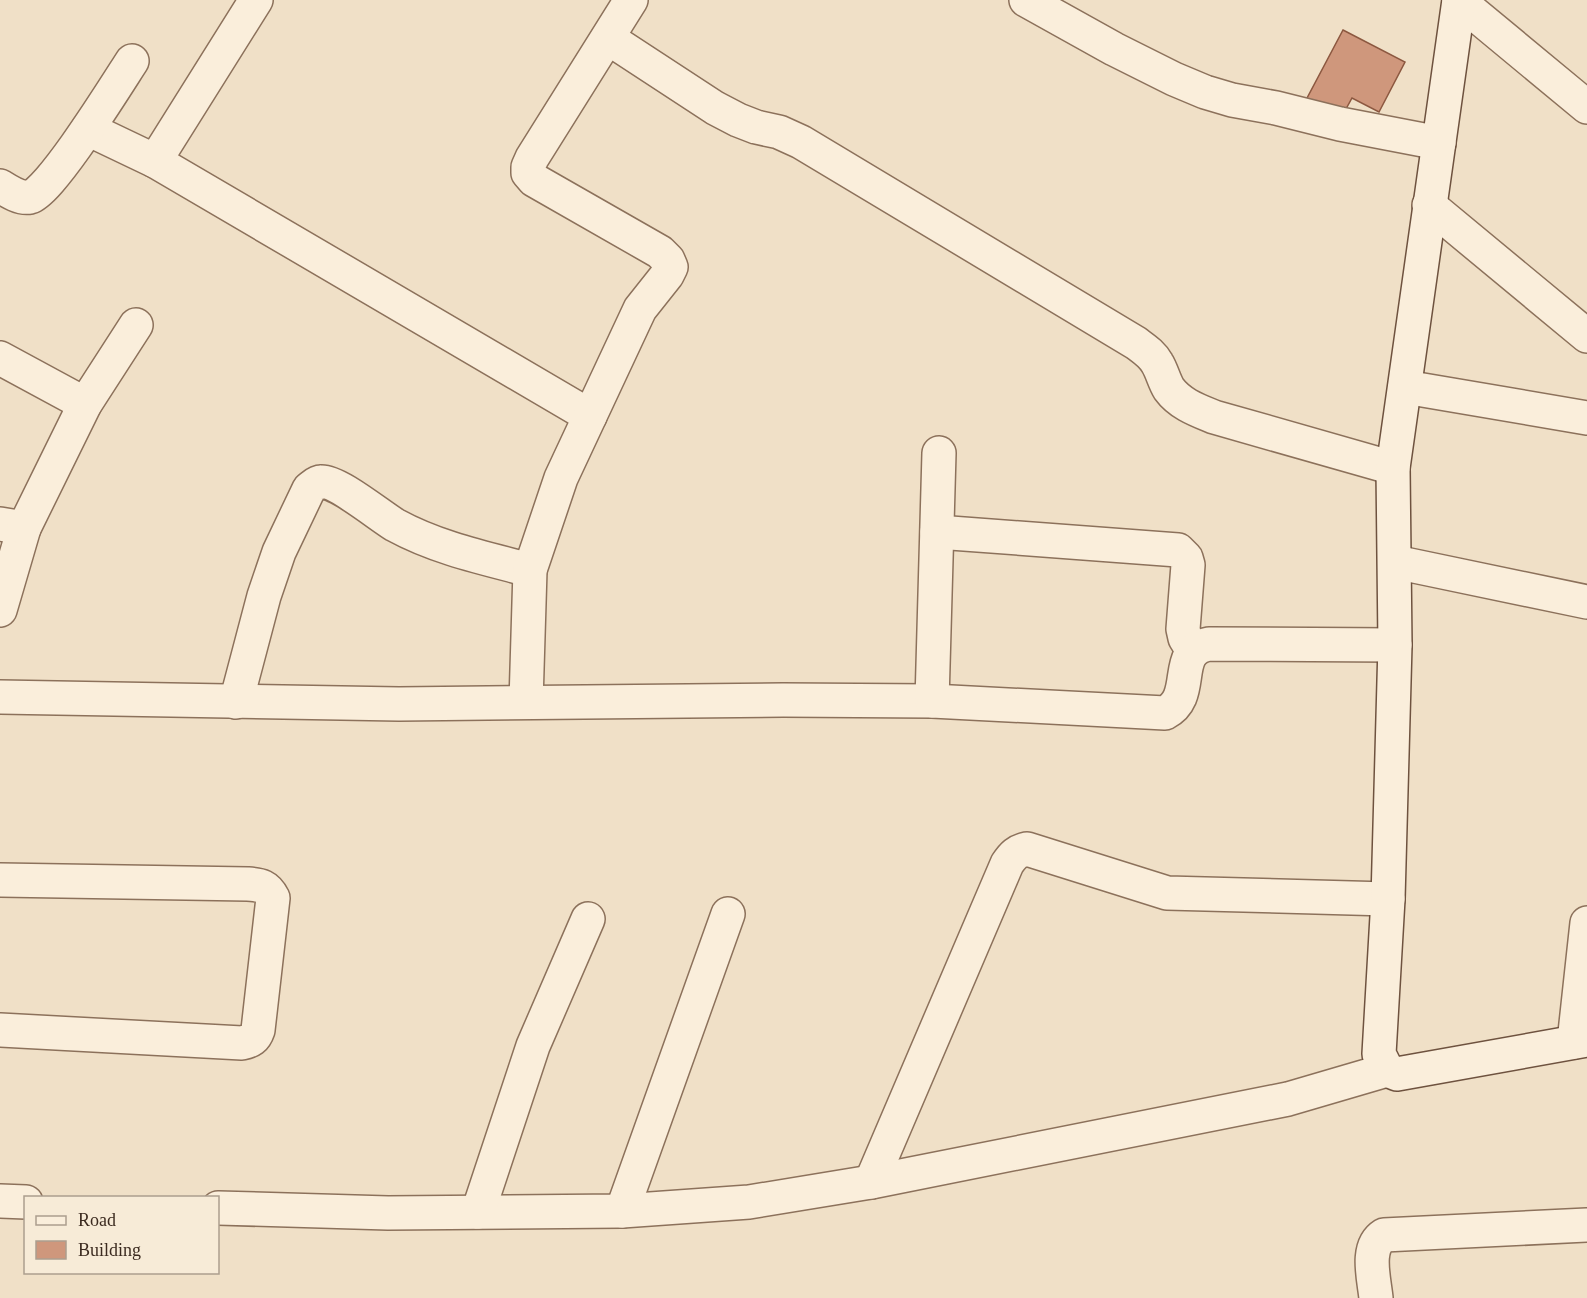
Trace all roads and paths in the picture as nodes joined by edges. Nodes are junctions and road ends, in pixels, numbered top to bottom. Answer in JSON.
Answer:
{"nodes":[{"id":1,"x":256,"y":0,"type":"edge"},
{"id":2,"x":631,"y":0,"type":"edge"},
{"id":3,"x":1026,"y":0,"type":"edge"},
{"id":4,"x":1459,"y":0,"type":"edge"},
{"id":5,"x":608,"y":38,"type":"junction"},
{"id":6,"x":132,"y":61,"type":"dead end"},
{"id":7,"x":1587,"y":107,"type":"edge"},
{"id":8,"x":88,"y":129,"type":"junction"},
{"id":9,"x":1438,"y":143,"type":"junction"},
{"id":10,"x":155,"y":161,"type":"junction"},
{"id":11,"x":0,"y":186,"type":"edge"},
{"id":12,"x":1429,"y":205,"type":"junction"},
{"id":13,"x":136,"y":325,"type":"dead end"},
{"id":14,"x":1587,"y":336,"type":"edge"},
{"id":15,"x":0,"y":358,"type":"edge"},
{"id":16,"x":1405,"y":387,"type":"junction"},
{"id":17,"x":85,"y":404,"type":"junction"},
{"id":18,"x":590,"y":416,"type":"junction"},
{"id":19,"x":1587,"y":418,"type":"edge"},
{"id":20,"x":939,"y":453,"type":"dead end"},
{"id":21,"x":1393,"y":468,"type":"junction"},
{"id":22,"x":12,"y":526,"type":"edge"},
{"id":23,"x":937,"y":532,"type":"junction"},
{"id":24,"x":1395,"y":562,"type":"junction"},
{"id":25,"x":530,"y":570,"type":"junction"},
{"id":26,"x":1587,"y":602,"type":"edge"},
{"id":27,"x":0,"y":610,"type":"edge"},
{"id":28,"x":1395,"y":645,"type":"junction"},
{"id":29,"x":1193,"y":651,"type":"junction"},
{"id":30,"x":0,"y":697,"type":"edge"},
{"id":31,"x":932,"y":700,"type":"junction"},
{"id":32,"x":236,"y":702,"type":"junction"},
{"id":33,"x":526,"y":702,"type":"junction"},
{"id":34,"x":0,"y":880,"type":"edge"},
{"id":35,"x":1388,"y":899,"type":"junction"},
{"id":36,"x":728,"y":914,"type":"dead end"},
{"id":37,"x":588,"y":919,"type":"dead end"},
{"id":38,"x":1587,"y":923,"type":"edge"},
{"id":39,"x":0,"y":1030,"type":"edge"},
{"id":40,"x":1581,"y":1041,"type":"edge"},
{"id":41,"x":1387,"y":1070,"type":"junction"},
{"id":42,"x":871,"y":1182,"type":"junction"},
{"id":43,"x":0,"y":1201,"type":"edge"},
{"id":44,"x":24,"y":1202,"type":"edge"},
{"id":45,"x":219,"y":1208,"type":"edge"},
{"id":46,"x":622,"y":1211,"type":"junction"},
{"id":47,"x":478,"y":1212,"type":"junction"},
{"id":48,"x":1587,"y":1225,"type":"edge"},
{"id":49,"x":1376,"y":1298,"type":"edge"}],
"edges":[{"from":1,"to":10,"type":"street"},
{"from":2,"to":5,"type":"street"},
{"from":3,"to":9,"type":"street"},
{"from":4,"to":7,"type":"street"},
{"from":4,"to":9,"type":"street"},
{"from":5,"to":18,"type":"street"},
{"from":5,"to":21,"type":"street"},
{"from":6,"to":8,"type":"street"},
{"from":8,"to":10,"type":"street"},
{"from":8,"to":11,"type":"street"},
{"from":9,"to":12,"type":"street"},
{"from":10,"to":18,"type":"street"},
{"from":12,"to":14,"type":"street"},
{"from":12,"to":16,"type":"street"},
{"from":13,"to":17,"type":"street"},
{"from":15,"to":17,"type":"street"},
{"from":16,"to":19,"type":"street"},
{"from":16,"to":21,"type":"street"},
{"from":17,"to":22,"type":"street"},
{"from":18,"to":25,"type":"street"},
{"from":20,"to":23,"type":"street"},
{"from":21,"to":24,"type":"street"},
{"from":22,"to":27,"type":"street"},
{"from":23,"to":29,"type":"street"},
{"from":23,"to":31,"type":"street"},
{"from":24,"to":26,"type":"street"},
{"from":24,"to":28,"type":"street"},
{"from":25,"to":32,"type":"street"},
{"from":25,"to":33,"type":"street"},
{"from":28,"to":29,"type":"street"},
{"from":28,"to":35,"type":"street"},
{"from":29,"to":31,"type":"street"},
{"from":30,"to":32,"type":"street"},
{"from":31,"to":33,"type":"street"},
{"from":32,"to":33,"type":"street"},
{"from":34,"to":39,"type":"street"},
{"from":35,"to":41,"type":"street"},
{"from":35,"to":42,"type":"street"},
{"from":36,"to":46,"type":"street"},
{"from":37,"to":47,"type":"street"},
{"from":38,"to":40,"type":"street"},
{"from":40,"to":41,"type":"street"},
{"from":41,"to":42,"type":"street"},
{"from":42,"to":46,"type":"street"},
{"from":43,"to":44,"type":"street"},
{"from":45,"to":47,"type":"street"},
{"from":46,"to":47,"type":"street"},
{"from":48,"to":49,"type":"street"}]}
